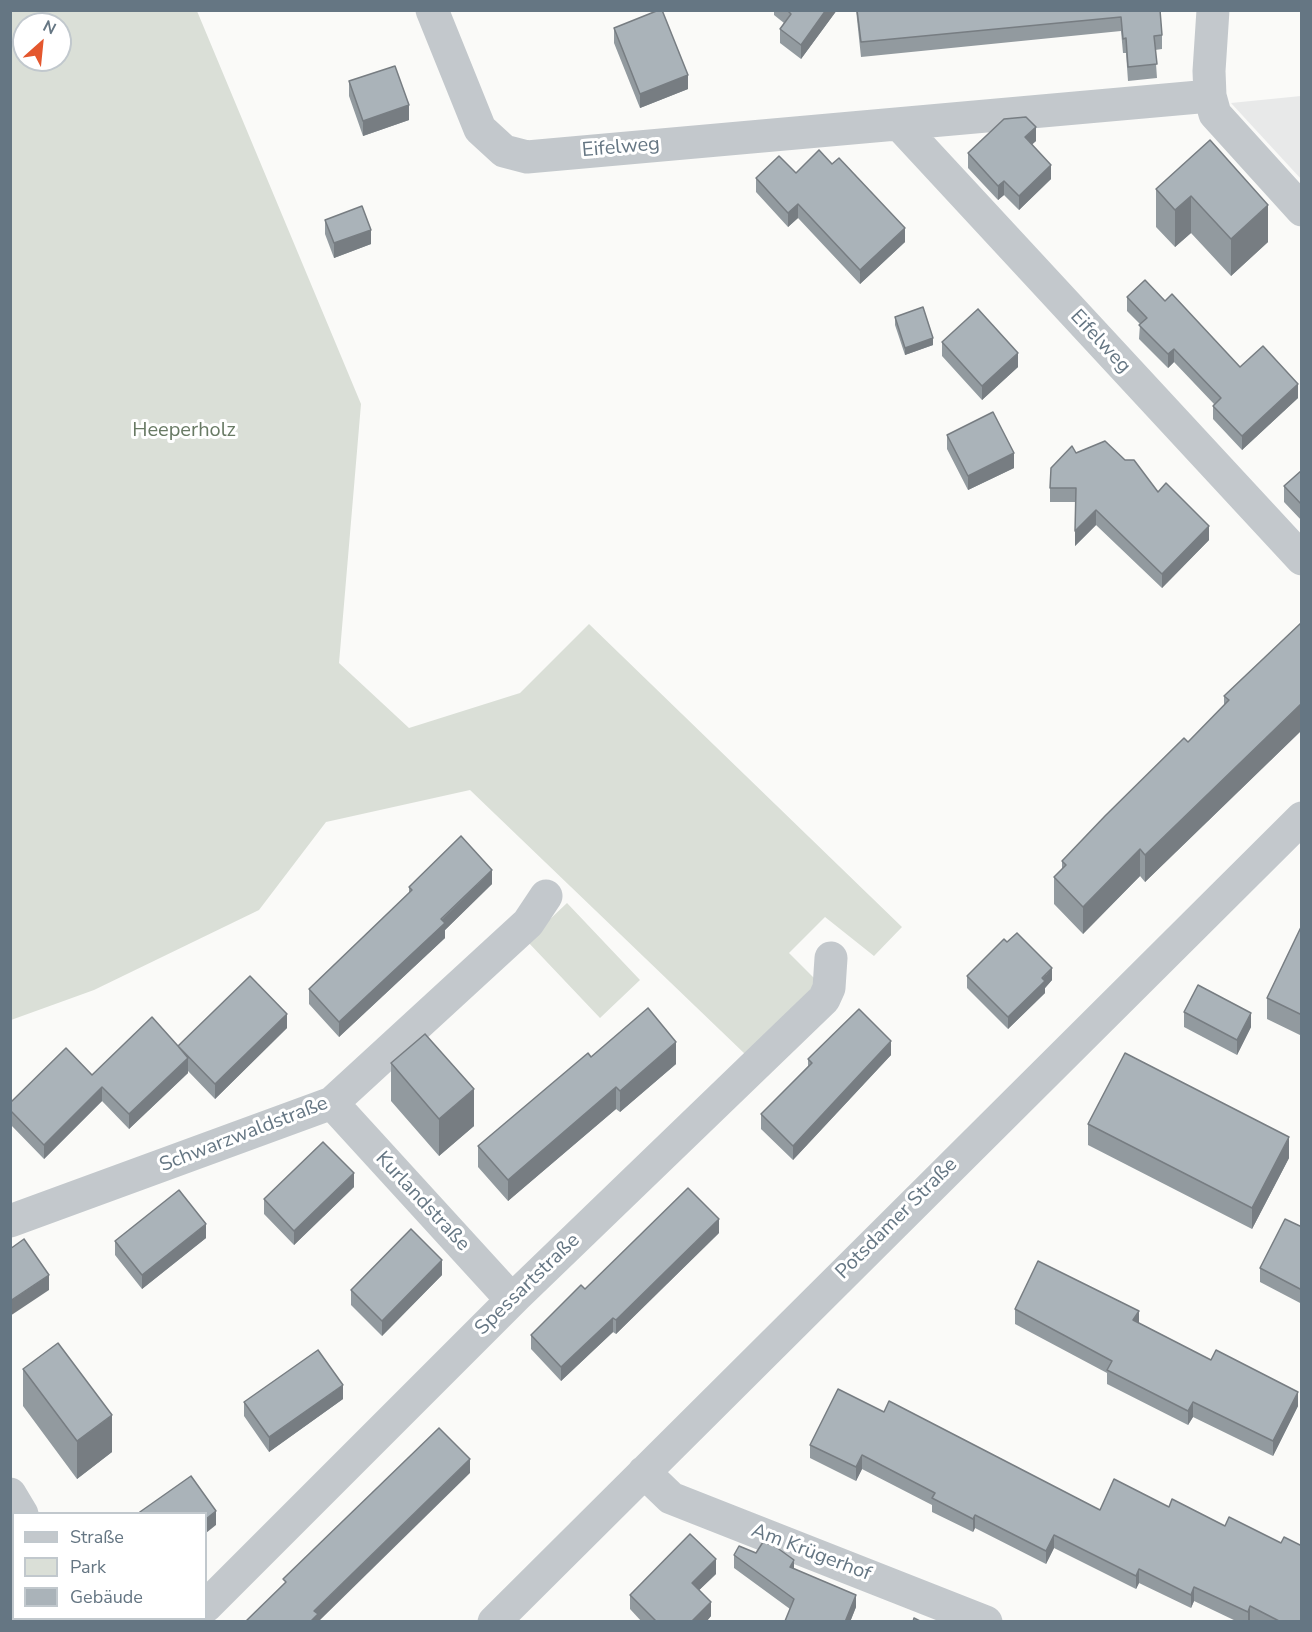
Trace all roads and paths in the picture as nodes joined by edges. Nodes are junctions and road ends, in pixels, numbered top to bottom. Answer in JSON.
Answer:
{"nodes":[{"id":1,"x":432,"y":10,"type":"edge"},
{"id":2,"x":1213,"y":10,"type":"edge"},
{"id":3,"x":1210,"y":96,"type":"junction"},
{"id":4,"x":899,"y":124,"type":"junction"},
{"id":5,"x":1302,"y":210,"type":"edge"},
{"id":6,"x":1302,"y":559,"type":"edge"},
{"id":7,"x":1302,"y":818,"type":"edge"},
{"id":8,"x":546,"y":896,"type":"dead end"},
{"id":9,"x":831,"y":958,"type":"dead end"},
{"id":10,"x":332,"y":1103,"type":"junction"},
{"id":11,"x":10,"y":1221,"type":"edge"},
{"id":12,"x":512,"y":1300,"type":"junction"},
{"id":13,"x":644,"y":1472,"type":"junction"},
{"id":14,"x":10,"y":1494,"type":"edge"},
{"id":15,"x":21,"y":1512,"type":"edge"},
{"id":16,"x":207,"y":1605,"type":"edge"},
{"id":17,"x":494,"y":1622,"type":"edge"},
{"id":18,"x":986,"y":1622,"type":"edge"}],
"edges":[{"from":1,"to":4,"type":"street","name":"Eifelweg"},
{"from":2,"to":3,"type":"street"},
{"from":3,"to":4,"type":"street","name":"Eifelweg"},
{"from":3,"to":5,"type":"street"},
{"from":4,"to":6,"type":"street","name":"Eifelweg"},
{"from":7,"to":13,"type":"street","name":"Potsdamer Straße"},
{"from":8,"to":10,"type":"street","name":"Schwarzwaldstraße"},
{"from":9,"to":12,"type":"street","name":"Spessartstraße"},
{"from":10,"to":11,"type":"street","name":"Schwarzwaldstraße"},
{"from":10,"to":12,"type":"street","name":"Kurlandstraße"},
{"from":12,"to":16,"type":"street","name":"Spessartstraße"},
{"from":13,"to":17,"type":"street","name":"Potsdamer Straße"},
{"from":13,"to":18,"type":"street","name":"Am Krügerhof"},
{"from":14,"to":15,"type":"street"}]}
